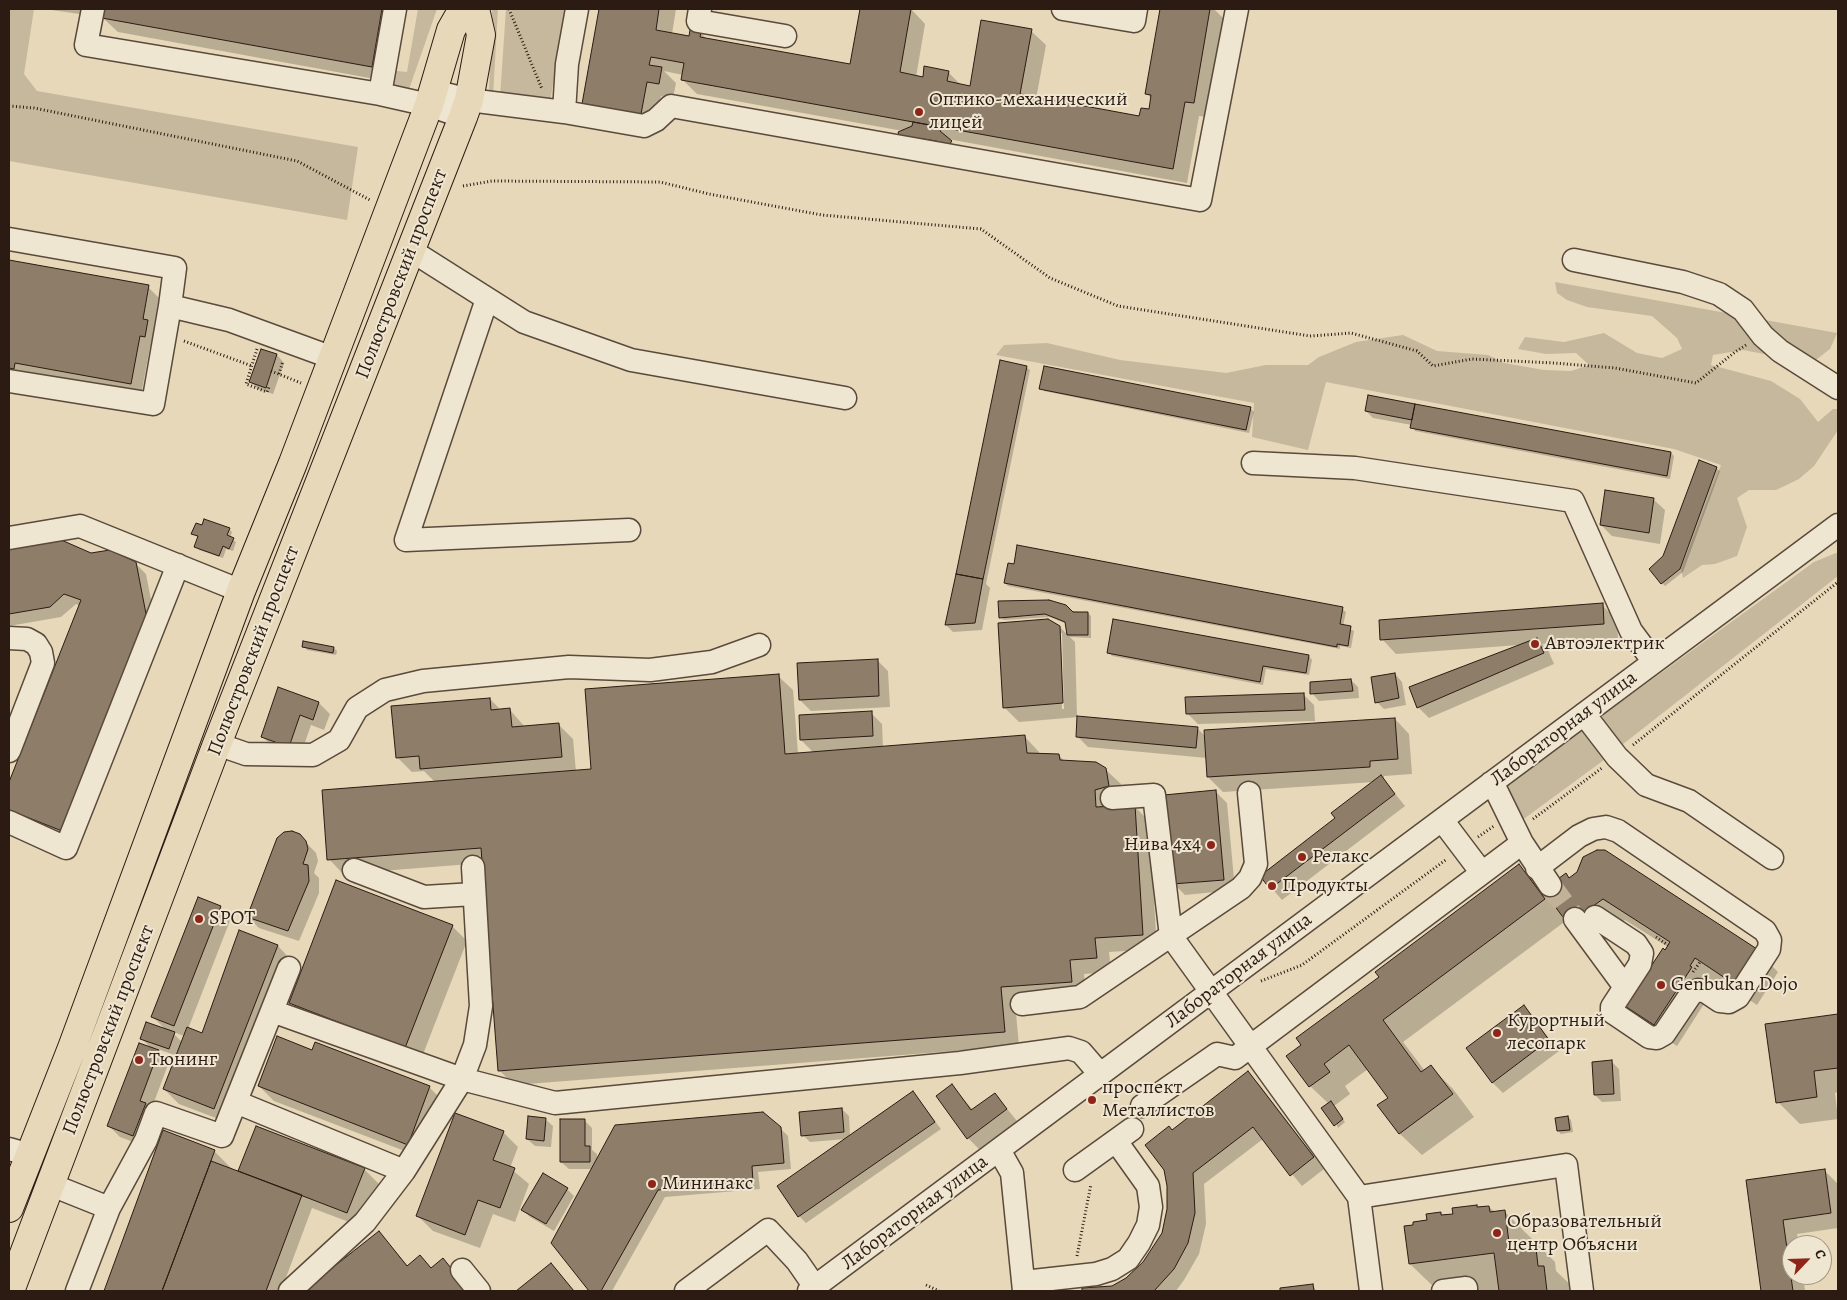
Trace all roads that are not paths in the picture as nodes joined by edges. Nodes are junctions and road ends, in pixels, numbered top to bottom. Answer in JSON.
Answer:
{"nodes":[{"id":1,"x":93,"y":9,"type":"edge"},
{"id":2,"x":395,"y":9,"type":"edge"},
{"id":3,"x":463,"y":9,"type":"edge"},
{"id":4,"x":475,"y":9,"type":"edge"},
{"id":5,"x":577,"y":9,"type":"edge"},
{"id":6,"x":700,"y":9,"type":"edge"},
{"id":7,"x":1063,"y":9,"type":"edge"},
{"id":8,"x":1136,"y":9,"type":"edge"},
{"id":9,"x":1237,"y":9,"type":"edge"},
{"id":10,"x":785,"y":36,"type":"dead end"},
{"id":11,"x":380,"y":94,"type":"junction"},
{"id":12,"x":431,"y":98,"type":"junction"},
{"id":13,"x":466,"y":109,"type":"junction"},
{"id":14,"x":557,"y":111,"type":"junction"},
{"id":15,"x":9,"y":239,"type":"edge"},
{"id":16,"x":412,"y":251,"type":"junction"},
{"id":17,"x":1574,"y":260,"type":"dead end"},
{"id":18,"x":487,"y":299,"type":"junction"},
{"id":19,"x":170,"y":306,"type":"junction"},
{"id":20,"x":333,"y":358,"type":"junction"},
{"id":21,"x":9,"y":381,"type":"edge"},
{"id":22,"x":1838,"y":388,"type":"edge"},
{"id":23,"x":845,"y":398,"type":"dead end"},
{"id":24,"x":293,"y":463,"type":"junction"},
{"id":25,"x":1253,"y":463,"type":"dead end"},
{"id":26,"x":323,"y":474,"type":"junction"},
{"id":27,"x":1838,"y":525,"type":"edge"},
{"id":28,"x":628,"y":530,"type":"dead end"},
{"id":29,"x":9,"y":538,"type":"edge"},
{"id":30,"x":178,"y":565,"type":"junction"},
{"id":31,"x":241,"y":591,"type":"junction"},
{"id":32,"x":9,"y":638,"type":"edge"},
{"id":33,"x":759,"y":645,"type":"dead end"},
{"id":34,"x":1654,"y":662,"type":"junction"},
{"id":35,"x":1584,"y":714,"type":"junction"},
{"id":36,"x":217,"y":744,"type":"junction"},
{"id":37,"x":9,"y":751,"type":"edge"},
{"id":38,"x":1491,"y":783,"type":"junction"},
{"id":39,"x":1249,"y":793,"type":"dead end"},
{"id":40,"x":1112,"y":798,"type":"dead end"},
{"id":41,"x":1442,"y":820,"type":"junction"},
{"id":42,"x":9,"y":822,"type":"edge"},
{"id":43,"x":1519,"y":837,"type":"junction"},
{"id":44,"x":1772,"y":858,"type":"dead end"},
{"id":45,"x":473,"y":867,"type":"dead end"},
{"id":46,"x":354,"y":870,"type":"dead end"},
{"id":47,"x":1482,"y":873,"type":"junction"},
{"id":48,"x":474,"y":894,"type":"junction"},
{"id":49,"x":1171,"y":936,"type":"junction"},
{"id":50,"x":289,"y":968,"type":"dead end"},
{"id":51,"x":1625,"y":987,"type":"junction"},
{"id":52,"x":1212,"y":991,"type":"junction"},
{"id":53,"x":1022,"y":1004,"type":"dead end"},
{"id":54,"x":272,"y":1011,"type":"junction"},
{"id":55,"x":1251,"y":1045,"type":"junction"},
{"id":56,"x":1100,"y":1074,"type":"junction"},
{"id":57,"x":462,"y":1079,"type":"junction"},
{"id":58,"x":236,"y":1102,"type":"junction"},
{"id":59,"x":1142,"y":1106,"type":"dead end"},
{"id":60,"x":1000,"y":1150,"type":"junction"},
{"id":61,"x":20,"y":1152,"type":"edge"},
{"id":62,"x":1075,"y":1170,"type":"dead end"},
{"id":63,"x":404,"y":1171,"type":"junction"},
{"id":64,"x":49,"y":1184,"type":"junction"},
{"id":65,"x":1359,"y":1197,"type":"junction"},
{"id":66,"x":9,"y":1208,"type":"edge"},
{"id":67,"x":109,"y":1208,"type":"junction"},
{"id":68,"x":462,"y":1270,"type":"dead end"},
{"id":69,"x":11,"y":1286,"type":"edge"},
{"id":70,"x":1024,"y":1287,"type":"edge"},
{"id":71,"x":812,"y":1289,"type":"edge"},
{"id":72,"x":77,"y":1291,"type":"edge"},
{"id":73,"x":290,"y":1291,"type":"edge"},
{"id":74,"x":479,"y":1291,"type":"edge"},
{"id":75,"x":686,"y":1291,"type":"edge"},
{"id":76,"x":1370,"y":1291,"type":"edge"},
{"id":77,"x":1443,"y":1291,"type":"edge"},
{"id":78,"x":1466,"y":1291,"type":"edge"},
{"id":79,"x":1582,"y":1291,"type":"edge"}],
"edges":[{"from":1,"to":11,"type":"street"},
{"from":2,"to":11,"type":"street"},
{"from":3,"to":12,"type":"main road","name":"Полюстровский проспект"},
{"from":4,"to":13,"type":"main road","name":"Полюстровский проспект"},
{"from":5,"to":14,"type":"street"},
{"from":6,"to":10,"type":"street"},
{"from":7,"to":8,"type":"street"},
{"from":9,"to":14,"type":"street"},
{"from":11,"to":12,"type":"street"},
{"from":12,"to":13,"type":"street"},
{"from":12,"to":20,"type":"main road","name":"Полюстровский проспект"},
{"from":13,"to":14,"type":"street"},
{"from":13,"to":16,"type":"main road","name":"Полюстровский проспект"},
{"from":15,"to":19,"type":"street"},
{"from":16,"to":18,"type":"street"},
{"from":16,"to":26,"type":"main road","name":"Полюстровский проспект"},
{"from":17,"to":22,"type":"street"},
{"from":18,"to":23,"type":"street"},
{"from":18,"to":28,"type":"street"},
{"from":19,"to":20,"type":"street"},
{"from":19,"to":21,"type":"street"},
{"from":20,"to":24,"type":"main road","name":"Полюстровский проспект"},
{"from":24,"to":26,"type":"main road"},
{"from":24,"to":31,"type":"main road","name":"Полюстровский проспект"},
{"from":25,"to":34,"type":"street"},
{"from":26,"to":36,"type":"main road","name":"Полюстровский проспект"},
{"from":27,"to":34,"type":"street","name":"Лабораторная улица"},
{"from":29,"to":30,"type":"street"},
{"from":30,"to":31,"type":"street"},
{"from":30,"to":42,"type":"street"},
{"from":31,"to":61,"type":"main road","name":"Полюстровский проспект"},
{"from":32,"to":37,"type":"street"},
{"from":33,"to":36,"type":"street"},
{"from":34,"to":35,"type":"street","name":"Лабораторная улица"},
{"from":35,"to":38,"type":"street","name":"Лабораторная улица"},
{"from":35,"to":44,"type":"street"},
{"from":36,"to":64,"type":"main road","name":"Полюстровский проспект"},
{"from":38,"to":41,"type":"street","name":"Лабораторная улица"},
{"from":38,"to":43,"type":"street"},
{"from":39,"to":49,"type":"street"},
{"from":40,"to":49,"type":"street"},
{"from":41,"to":47,"type":"street"},
{"from":41,"to":52,"type":"street","name":"Лабораторная улица"},
{"from":43,"to":47,"type":"street"},
{"from":43,"to":51,"type":"street"},
{"from":45,"to":48,"type":"street"},
{"from":46,"to":48,"type":"street"},
{"from":47,"to":55,"type":"street"},
{"from":48,"to":57,"type":"street"},
{"from":49,"to":52,"type":"street"},
{"from":49,"to":53,"type":"street"},
{"from":50,"to":54,"type":"street"},
{"from":51,"to":51,"type":"street"},
{"from":52,"to":55,"type":"street"},
{"from":52,"to":56,"type":"street","name":"Лабораторная улица"},
{"from":54,"to":57,"type":"street"},
{"from":54,"to":58,"type":"street"},
{"from":55,"to":59,"type":"street"},
{"from":55,"to":65,"type":"street"},
{"from":56,"to":57,"type":"street"},
{"from":56,"to":60,"type":"street","name":"Лабораторная улица"},
{"from":57,"to":63,"type":"street"},
{"from":58,"to":63,"type":"street"},
{"from":58,"to":67,"type":"street"},
{"from":60,"to":70,"type":"street"},
{"from":60,"to":71,"type":"street","name":"Лабораторная улица"},
{"from":61,"to":66,"type":"main road","name":"Полюстровский проспект"},
{"from":62,"to":70,"type":"street"},
{"from":63,"to":73,"type":"street"},
{"from":64,"to":67,"type":"street"},
{"from":64,"to":69,"type":"main road","name":"Полюстровский проспект"},
{"from":65,"to":76,"type":"street"},
{"from":65,"to":79,"type":"street"},
{"from":67,"to":72,"type":"street"},
{"from":68,"to":74,"type":"street"},
{"from":71,"to":75,"type":"street"},
{"from":77,"to":78,"type":"street"}]}
